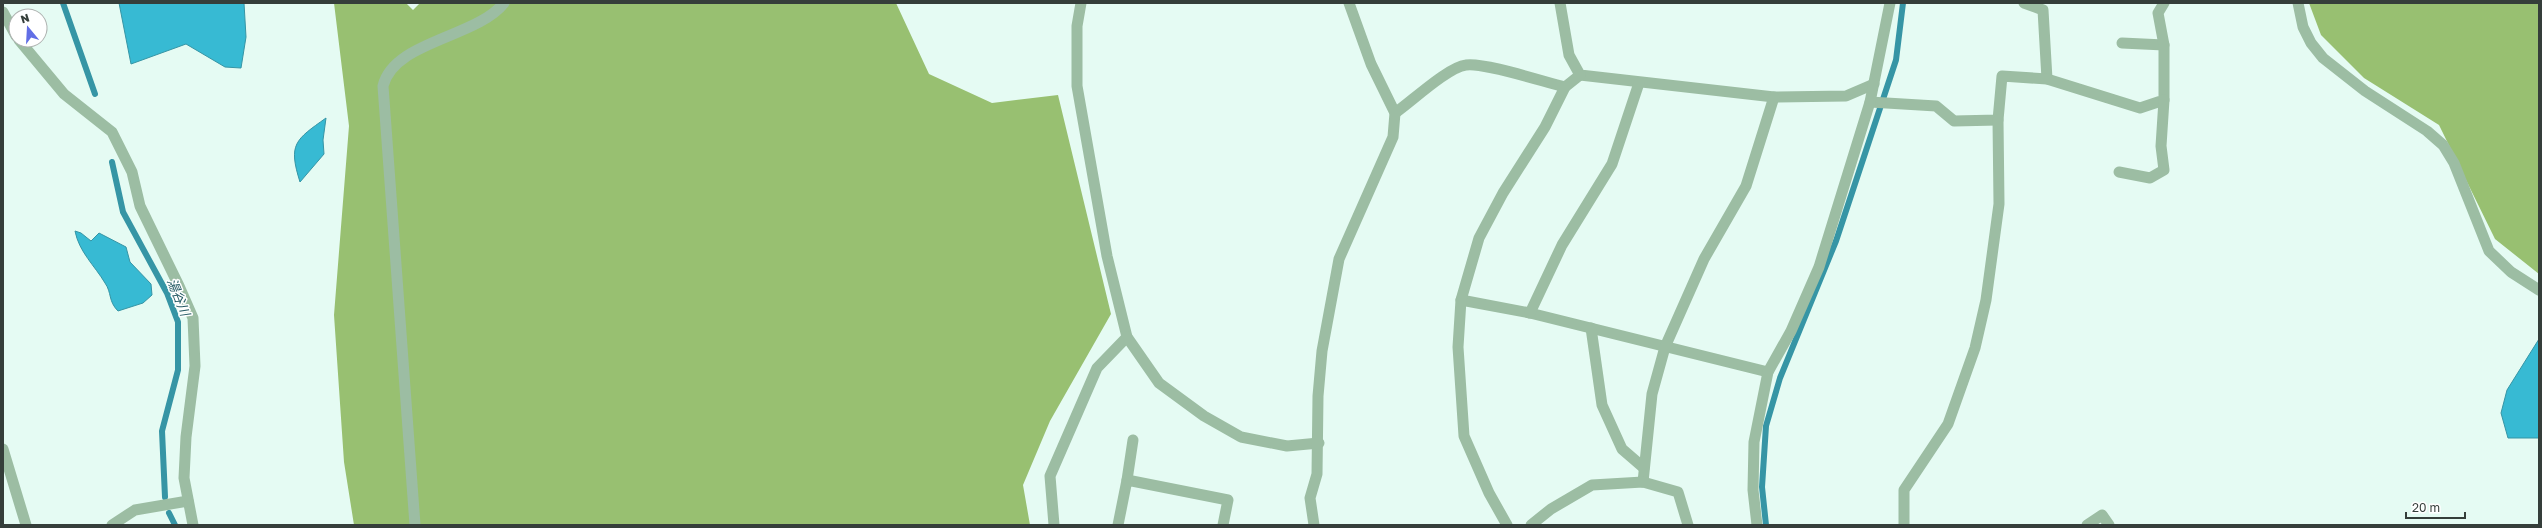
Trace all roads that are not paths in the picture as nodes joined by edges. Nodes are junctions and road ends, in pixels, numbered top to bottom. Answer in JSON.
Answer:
{"nodes":[{"id":1,"x":504,"y":3,"type":"edge"},
{"id":2,"x":1081,"y":3,"type":"edge"},
{"id":3,"x":1349,"y":3,"type":"edge"},
{"id":4,"x":1560,"y":3,"type":"edge"},
{"id":5,"x":1890,"y":3,"type":"edge"},
{"id":6,"x":2024,"y":3,"type":"edge"},
{"id":7,"x":2164,"y":3,"type":"edge"},
{"id":8,"x":2298,"y":3,"type":"edge"},
{"id":9,"x":3,"y":12,"type":"edge"},
{"id":10,"x":8,"y":21,"type":"edge"},
{"id":11,"x":2122,"y":43,"type":"dead end"},
{"id":12,"x":2164,"y":45,"type":"junction"},
{"id":13,"x":26,"y":48,"type":"edge"},
{"id":14,"x":1580,"y":75,"type":"junction"},
{"id":15,"x":2047,"y":79,"type":"junction"},
{"id":16,"x":1639,"y":83,"type":"junction"},
{"id":17,"x":1874,"y":84,"type":"junction"},
{"id":18,"x":1564,"y":87,"type":"junction"},
{"id":19,"x":1774,"y":97,"type":"junction"},
{"id":20,"x":2164,"y":100,"type":"junction"},
{"id":21,"x":1870,"y":102,"type":"junction"},
{"id":22,"x":1395,"y":113,"type":"junction"},
{"id":23,"x":1998,"y":120,"type":"junction"},
{"id":24,"x":2119,"y":172,"type":"dead end"},
{"id":25,"x":2539,"y":290,"type":"edge"},
{"id":26,"x":1461,"y":300,"type":"junction"},
{"id":27,"x":1530,"y":313,"type":"junction"},
{"id":28,"x":1591,"y":328,"type":"junction"},
{"id":29,"x":1127,"y":337,"type":"junction"},
{"id":30,"x":1665,"y":347,"type":"junction"},
{"id":31,"x":1768,"y":372,"type":"junction"},
{"id":32,"x":1133,"y":440,"type":"dead end"},
{"id":33,"x":1319,"y":443,"type":"junction"},
{"id":34,"x":3,"y":449,"type":"edge"},
{"id":35,"x":1644,"y":468,"type":"junction"},
{"id":36,"x":1127,"y":480,"type":"junction"},
{"id":37,"x":1643,"y":482,"type":"junction"},
{"id":38,"x":188,"y":501,"type":"junction"},
{"id":39,"x":26,"y":525,"type":"edge"},
{"id":40,"x":112,"y":525,"type":"edge"},
{"id":41,"x":193,"y":525,"type":"edge"},
{"id":42,"x":415,"y":525,"type":"edge"},
{"id":43,"x":1054,"y":525,"type":"edge"},
{"id":44,"x":1118,"y":525,"type":"edge"},
{"id":45,"x":1223,"y":525,"type":"edge"},
{"id":46,"x":1314,"y":525,"type":"edge"},
{"id":47,"x":1507,"y":525,"type":"edge"},
{"id":48,"x":1531,"y":525,"type":"edge"},
{"id":49,"x":1688,"y":525,"type":"edge"},
{"id":50,"x":1757,"y":525,"type":"edge"},
{"id":51,"x":1904,"y":525,"type":"edge"},
{"id":52,"x":2087,"y":525,"type":"edge"},
{"id":53,"x":2110,"y":525,"type":"edge"}],
"edges":[{"from":1,"to":42,"type":"street"},
{"from":2,"to":29,"type":"street"},
{"from":3,"to":22,"type":"street"},
{"from":4,"to":14,"type":"street"},
{"from":5,"to":17,"type":"street"},
{"from":6,"to":15,"type":"street"},
{"from":7,"to":12,"type":"street"},
{"from":8,"to":25,"type":"street"},
{"from":9,"to":10,"type":"street"},
{"from":11,"to":12,"type":"street"},
{"from":12,"to":20,"type":"street"},
{"from":13,"to":38,"type":"street"},
{"from":14,"to":16,"type":"street"},
{"from":14,"to":18,"type":"street"},
{"from":15,"to":20,"type":"street"},
{"from":15,"to":23,"type":"street"},
{"from":16,"to":19,"type":"street"},
{"from":16,"to":27,"type":"street"},
{"from":17,"to":19,"type":"street"},
{"from":17,"to":21,"type":"street"},
{"from":18,"to":22,"type":"street"},
{"from":18,"to":26,"type":"street"},
{"from":19,"to":30,"type":"street"},
{"from":20,"to":24,"type":"street"},
{"from":21,"to":23,"type":"street"},
{"from":21,"to":31,"type":"street"},
{"from":22,"to":33,"type":"street"},
{"from":23,"to":51,"type":"street"},
{"from":26,"to":27,"type":"street"},
{"from":26,"to":47,"type":"street"},
{"from":27,"to":28,"type":"street"},
{"from":28,"to":30,"type":"street"},
{"from":28,"to":35,"type":"street"},
{"from":29,"to":33,"type":"street"},
{"from":29,"to":43,"type":"street"},
{"from":30,"to":31,"type":"street"},
{"from":30,"to":35,"type":"street"},
{"from":31,"to":50,"type":"street"},
{"from":32,"to":36,"type":"street"},
{"from":33,"to":46,"type":"street"},
{"from":34,"to":39,"type":"street"},
{"from":35,"to":37,"type":"street"},
{"from":36,"to":44,"type":"street"},
{"from":36,"to":45,"type":"street"},
{"from":37,"to":48,"type":"street"},
{"from":37,"to":49,"type":"street"},
{"from":38,"to":40,"type":"street"},
{"from":38,"to":41,"type":"street"},
{"from":52,"to":53,"type":"street"}]}
